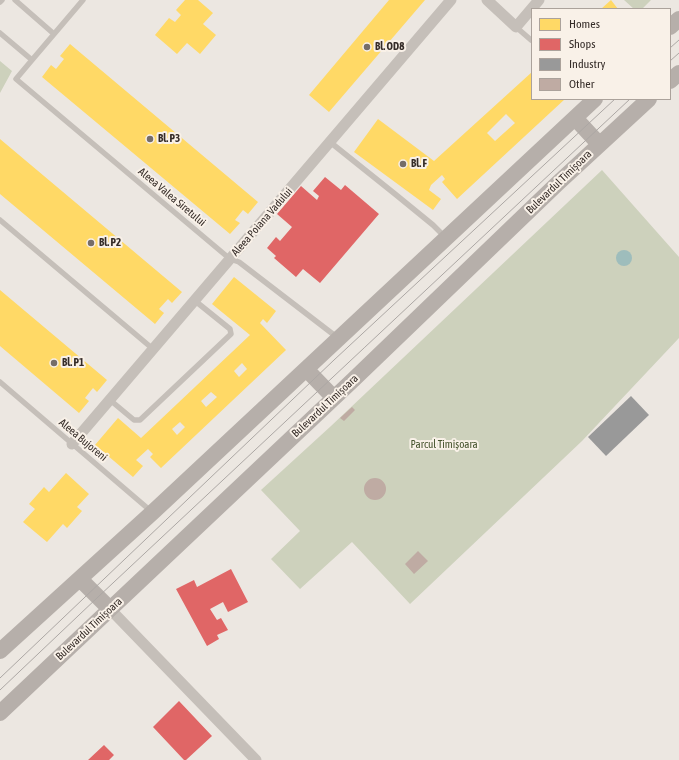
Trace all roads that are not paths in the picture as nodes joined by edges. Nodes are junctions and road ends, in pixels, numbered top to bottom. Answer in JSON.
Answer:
{"nodes":[{"id":1,"x":2,"y":0,"type":"edge"},
{"id":2,"x":15,"y":0,"type":"edge"},
{"id":3,"x":83,"y":0,"type":"edge"},
{"id":4,"x":451,"y":0,"type":"edge"},
{"id":5,"x":487,"y":0,"type":"edge"},
{"id":6,"x":539,"y":0,"type":"edge"},
{"id":7,"x":0,"y":2,"type":"edge"},
{"id":8,"x":532,"y":8,"type":"edge"},
{"id":9,"x":531,"y":9,"type":"edge"},
{"id":10,"x":679,"y":19,"type":"edge"},
{"id":11,"x":671,"y":26,"type":"edge"},
{"id":12,"x":516,"y":27,"type":"junction"},
{"id":13,"x":0,"y":33,"type":"edge"},
{"id":14,"x":54,"y":34,"type":"junction"},
{"id":15,"x":531,"y":40,"type":"edge"},
{"id":16,"x":32,"y":60,"type":"junction"},
{"id":17,"x":594,"y":100,"type":"edge"},
{"id":18,"x":648,"y":100,"type":"edge"},
{"id":19,"x":575,"y":118,"type":"junction"},
{"id":20,"x":330,"y":142,"type":"junction"},
{"id":21,"x":599,"y":144,"type":"junction"},
{"id":22,"x":0,"y":220,"type":"edge"},
{"id":23,"x":446,"y":238,"type":"junction"},
{"id":24,"x":230,"y":259,"type":"junction"},
{"id":25,"x":194,"y":300,"type":"junction"},
{"id":26,"x":338,"y":339,"type":"junction"},
{"id":27,"x":153,"y":349,"type":"junction"},
{"id":28,"x":306,"y":369,"type":"junction"},
{"id":29,"x":0,"y":382,"type":"edge"},
{"id":30,"x":334,"y":398,"type":"junction"},
{"id":31,"x":110,"y":400,"type":"junction"},
{"id":32,"x":72,"y":444,"type":"junction"},
{"id":33,"x":153,"y":512,"type":"junction"},
{"id":34,"x":80,"y":579,"type":"junction"},
{"id":35,"x":110,"y":609,"type":"junction"},
{"id":36,"x":0,"y":652,"type":"edge"},
{"id":37,"x":0,"y":713,"type":"edge"},
{"id":38,"x":256,"y":760,"type":"edge"}],
"edges":[{"from":1,"to":7,"type":"lane"},
{"from":2,"to":14,"type":"lane"},
{"from":3,"to":14,"type":"lane"},
{"from":4,"to":20,"type":"street","name":"Aleea Poiana Vadului"},
{"from":5,"to":12,"type":"street"},
{"from":6,"to":8,"type":"street"},
{"from":9,"to":12,"type":"street"},
{"from":10,"to":11,"type":"main road"},
{"from":12,"to":15,"type":"lane"},
{"from":13,"to":16,"type":"lane"},
{"from":14,"to":16,"type":"lane"},
{"from":16,"to":24,"type":"lane","name":"Aleea Valea Siretului"},
{"from":17,"to":19,"type":"main road"},
{"from":18,"to":21,"type":"main road","name":"Bulevardul Timișoara"},
{"from":19,"to":21,"type":"main road"},
{"from":19,"to":23,"type":"main road"},
{"from":20,"to":23,"type":"lane"},
{"from":20,"to":24,"type":"street","name":"Aleea Poiana Vadului"},
{"from":21,"to":30,"type":"main road","name":"Bulevardul Timișoara"},
{"from":22,"to":27,"type":"lane"},
{"from":23,"to":26,"type":"main road"},
{"from":24,"to":25,"type":"street","name":"Aleea Poiana Vadului"},
{"from":24,"to":26,"type":"lane","name":"Aleea Valea Siretului"},
{"from":25,"to":27,"type":"street","name":"Aleea Poiana Vadului"},
{"from":25,"to":31,"type":"lane"},
{"from":26,"to":28,"type":"main road"},
{"from":27,"to":31,"type":"street","name":"Aleea Poiana Vadului"},
{"from":28,"to":30,"type":"main road"},
{"from":28,"to":33,"type":"main road"},
{"from":29,"to":32,"type":"lane","name":"Aleea Bujoreni"},
{"from":30,"to":35,"type":"main road","name":"Bulevardul Timișoara"},
{"from":31,"to":32,"type":"street","name":"Aleea Poiana Vadului"},
{"from":32,"to":33,"type":"lane","name":"Aleea Bujoreni"},
{"from":33,"to":34,"type":"main road"},
{"from":34,"to":35,"type":"main road"},
{"from":34,"to":36,"type":"main road"},
{"from":35,"to":37,"type":"main road","name":"Bulevardul Timișoara"},
{"from":35,"to":38,"type":"street"}]}
